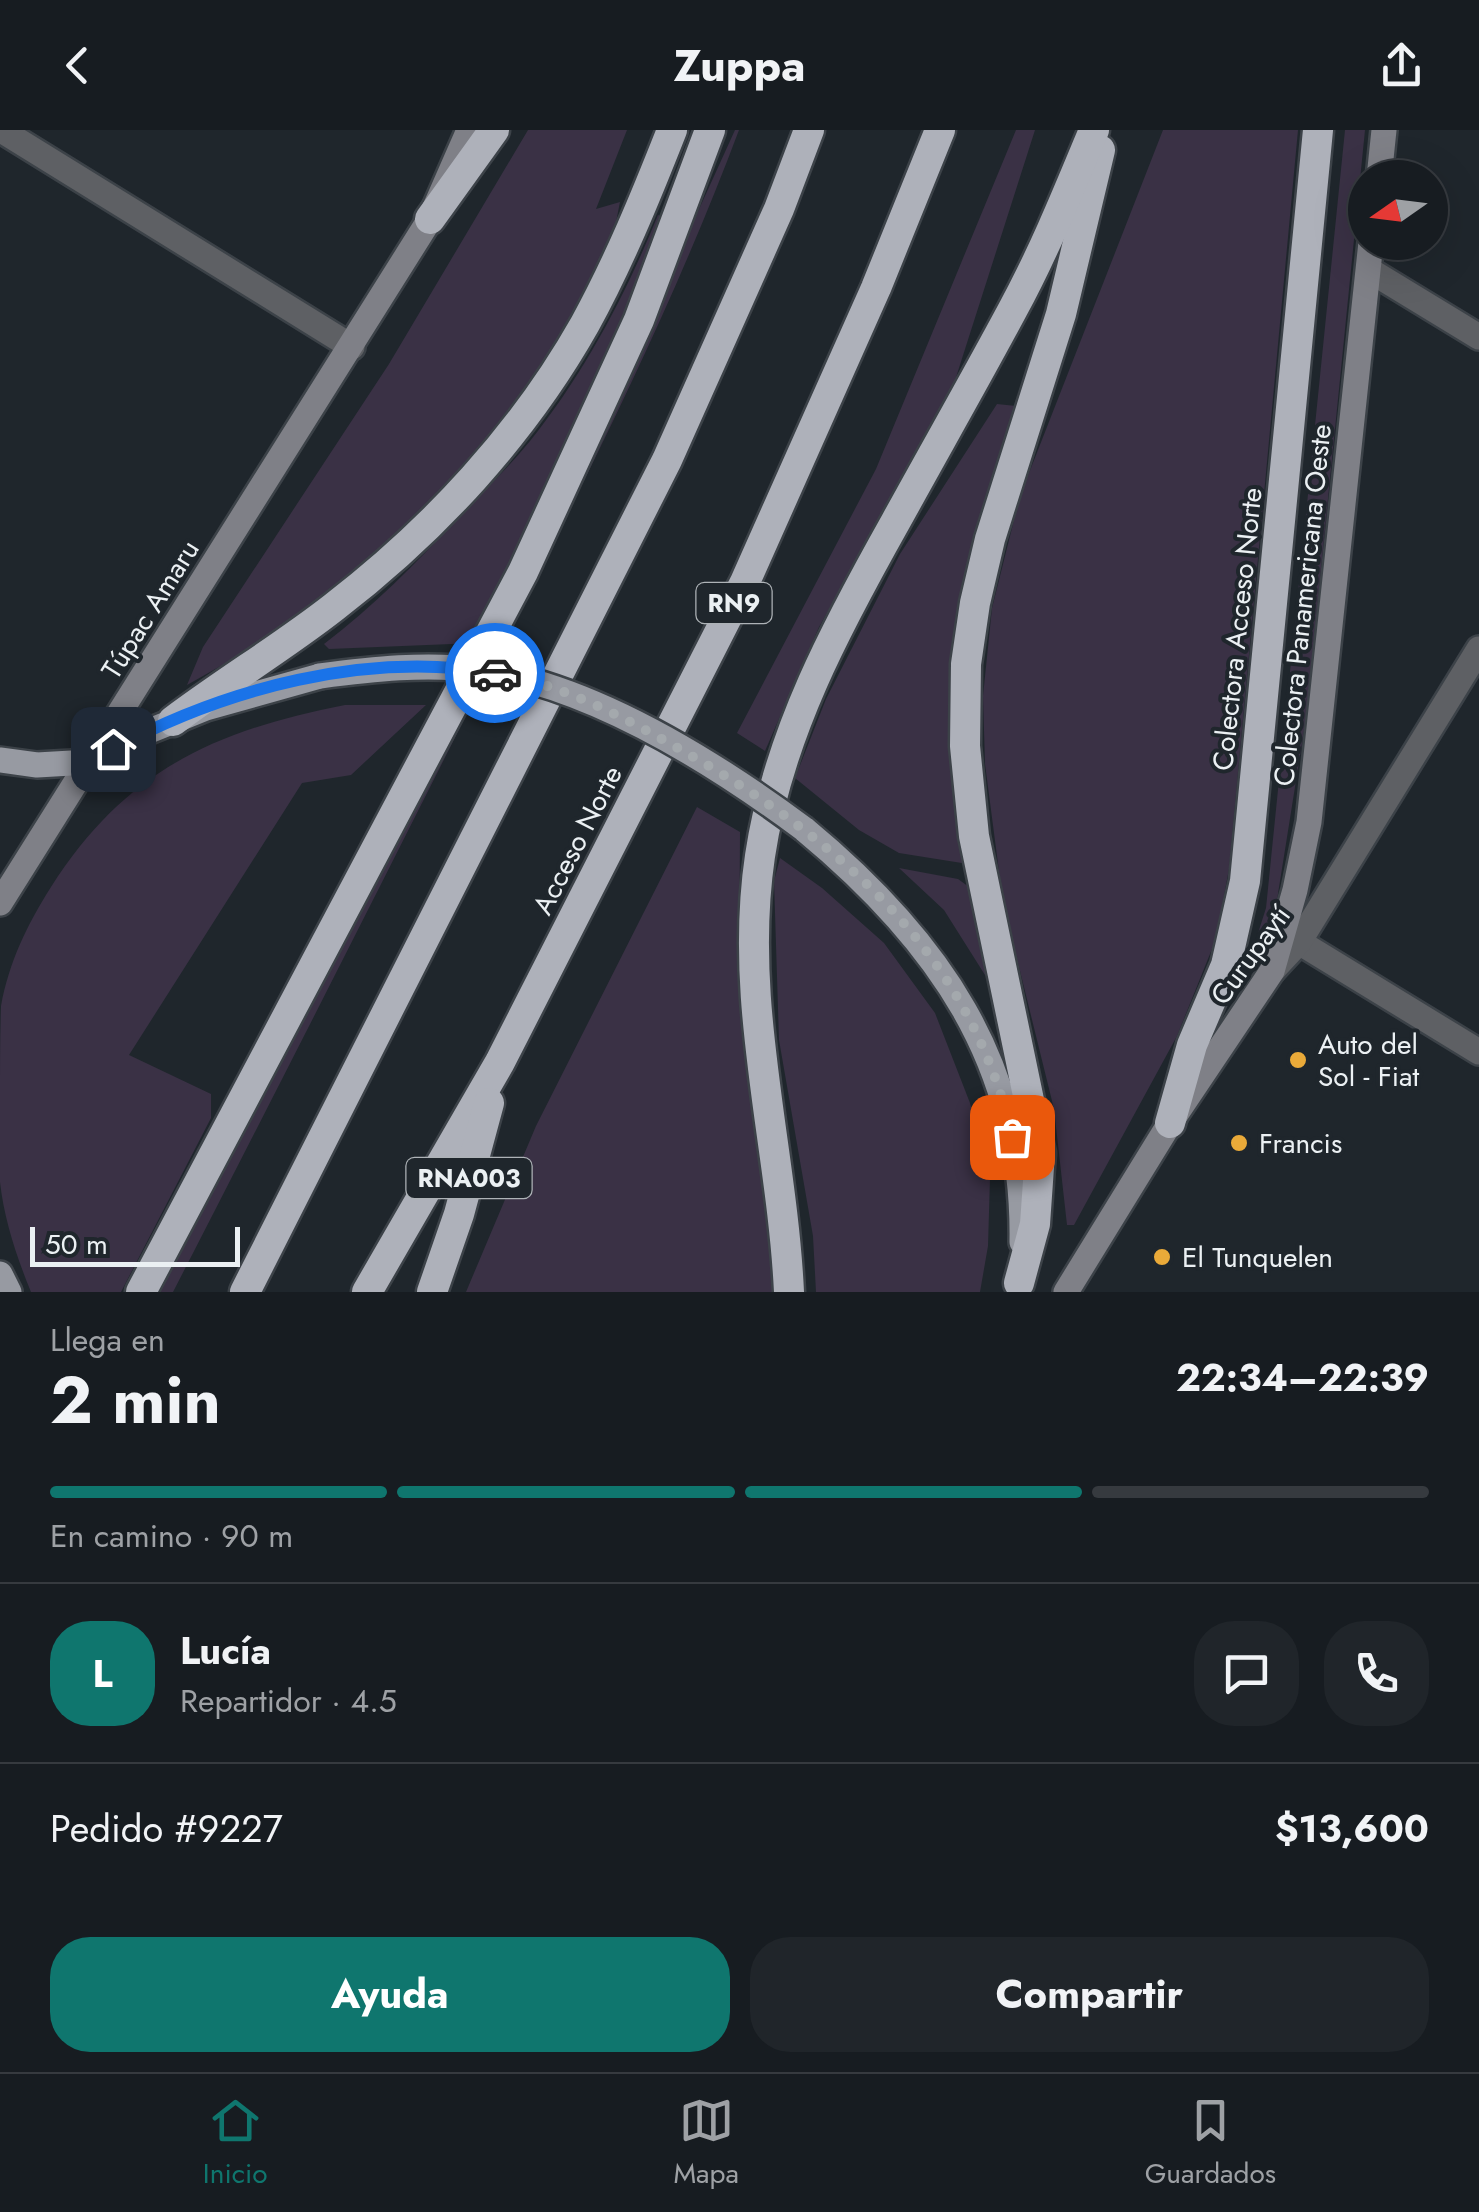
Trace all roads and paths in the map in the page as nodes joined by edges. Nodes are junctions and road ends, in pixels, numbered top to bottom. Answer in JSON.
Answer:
{"nodes":[{"id":1,"x":469,"y":130,"type":"edge"},
{"id":2,"x":494,"y":130,"type":"edge"},
{"id":3,"x":672,"y":130,"type":"edge"},
{"id":4,"x":710,"y":130,"type":"edge"},
{"id":5,"x":809,"y":130,"type":"edge"},
{"id":6,"x":940,"y":130,"type":"edge"},
{"id":7,"x":1094,"y":130,"type":"edge"},
{"id":8,"x":1104,"y":130,"type":"edge"},
{"id":9,"x":1318,"y":130,"type":"edge"},
{"id":10,"x":1384,"y":130,"type":"edge"},
{"id":11,"x":8,"y":139,"type":"edge"},
{"id":12,"x":1380,"y":160,"type":"edge"},
{"id":13,"x":430,"y":219,"type":"junction"},
{"id":14,"x":1369,"y":260,"type":"edge"},
{"id":15,"x":1368,"y":270,"type":"junction"},
{"id":16,"x":1479,"y":337,"type":"edge"},
{"id":17,"x":352,"y":347,"type":"junction"},
{"id":18,"x":1479,"y":649,"type":"edge"},
{"id":19,"x":173,"y":721,"type":"junction"},
{"id":20,"x":0,"y":760,"type":"edge"},
{"id":21,"x":89,"y":762,"type":"junction"},
{"id":22,"x":0,"y":903,"type":"edge"},
{"id":23,"x":1299,"y":942,"type":"junction"},
{"id":24,"x":1272,"y":971,"type":"junction"},
{"id":25,"x":1479,"y":1052,"type":"edge"},
{"id":26,"x":500,"y":1062,"type":"junction"},
{"id":27,"x":1170,"y":1123,"type":"junction"},
{"id":28,"x":0,"y":1274,"type":"edge"},
{"id":29,"x":1018,"y":1288,"type":"edge"},
{"id":30,"x":9,"y":1292,"type":"edge"},
{"id":31,"x":141,"y":1292,"type":"edge"},
{"id":32,"x":245,"y":1292,"type":"edge"},
{"id":33,"x":367,"y":1292,"type":"edge"},
{"id":34,"x":432,"y":1292,"type":"edge"},
{"id":35,"x":789,"y":1292,"type":"edge"},
{"id":36,"x":1066,"y":1292,"type":"edge"}],
"edges":[{"from":1,"to":13,"type":"street","name":"Túpac Amaru"},
{"from":2,"to":13,"type":"highway"},
{"from":3,"to":19,"type":"highway"},
{"from":4,"to":31,"type":"highway"},
{"from":5,"to":32,"type":"highway"},
{"from":6,"to":26,"type":"highway","name":"Acceso Norte","number":"RN9"},
{"from":7,"to":35,"type":"highway"},
{"from":8,"to":29,"type":"highway"},
{"from":9,"to":27,"type":"highway","name":"Colectora Acceso Norte"},
{"from":10,"to":12,"type":"street"},
{"from":11,"to":17,"type":"street"},
{"from":13,"to":17,"type":"street","name":"Túpac Amaru"},
{"from":14,"to":15,"type":"street","name":"Colectora Panamericana Oeste"},
{"from":15,"to":16,"type":"street"},
{"from":15,"to":24,"type":"street","name":"Colectora Panamericana Oeste"},
{"from":17,"to":21,"type":"street","name":"Túpac Amaru"},
{"from":18,"to":23,"type":"street","name":"Curupaytí"},
{"from":19,"to":21,"type":"main road"},
{"from":19,"to":29,"type":"main road","bridge":true},
{"from":20,"to":21,"type":"main road"},
{"from":21,"to":22,"type":"street","name":"Túpac Amaru"},
{"from":23,"to":24,"type":"street","name":"Curupaytí"},
{"from":23,"to":25,"type":"street"},
{"from":24,"to":27,"type":"street","name":"Curupaytí"},
{"from":26,"to":33,"type":"highway","name":"Acceso Norte","number":"RN9"},
{"from":26,"to":34,"type":"highway","number":"RNA003"},
{"from":27,"to":36,"type":"street","name":"Curupaytí"},
{"from":28,"to":30,"type":"main road"}]}
